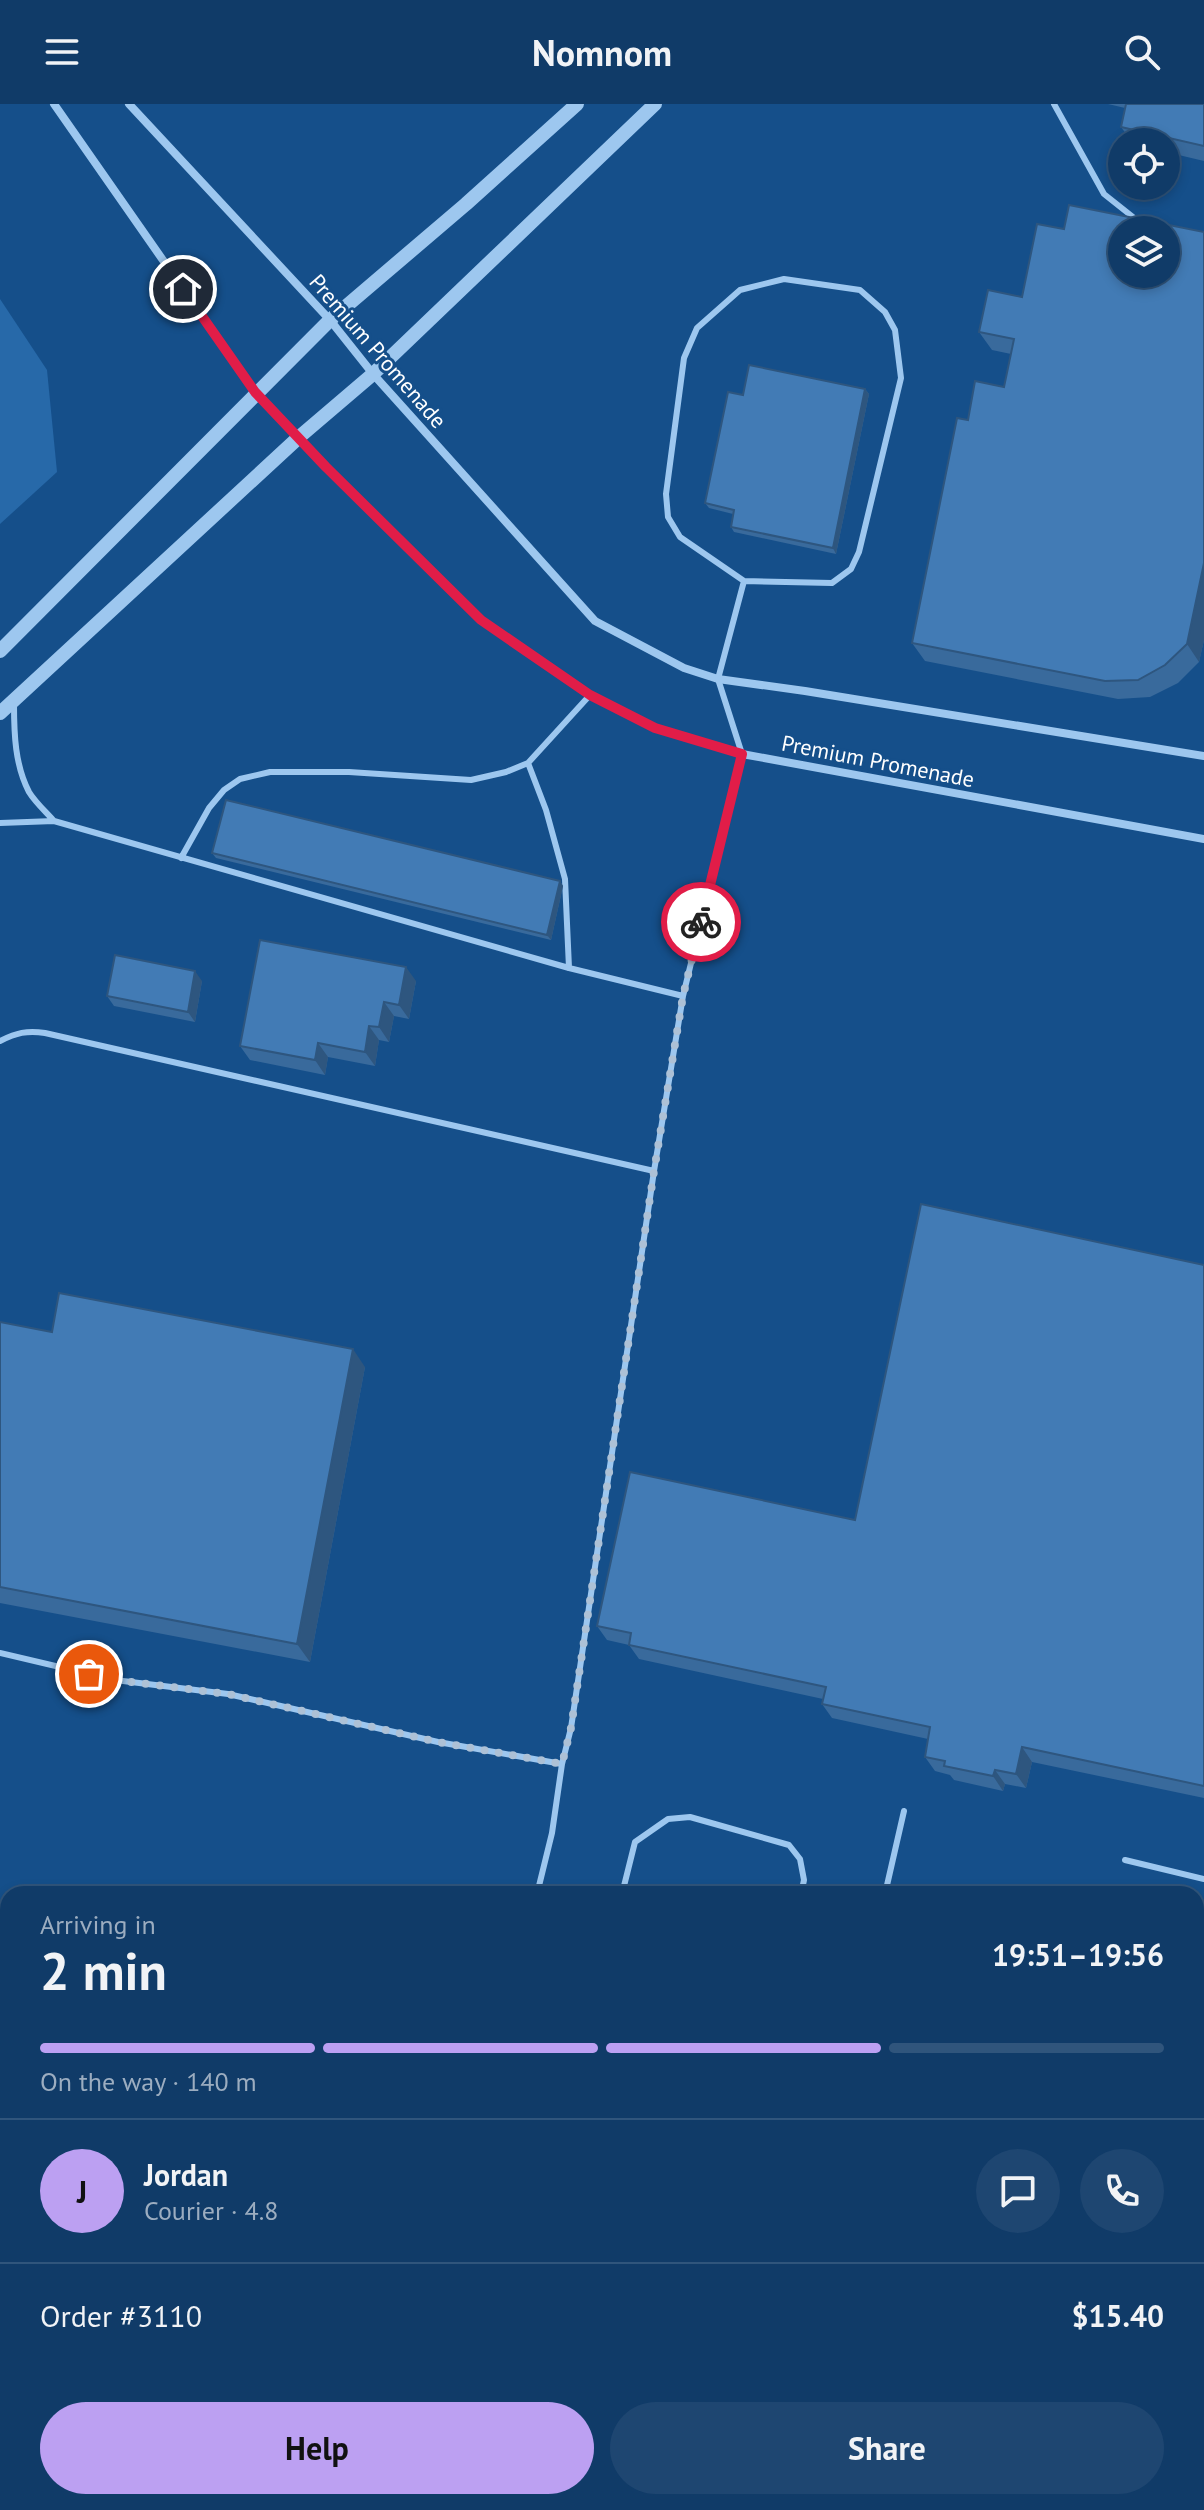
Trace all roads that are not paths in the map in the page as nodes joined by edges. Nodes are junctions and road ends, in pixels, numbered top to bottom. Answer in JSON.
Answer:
{"nodes":[{"id":1,"x":54,"y":104,"type":"edge"},
{"id":2,"x":129,"y":104,"type":"edge"},
{"id":3,"x":577,"y":104,"type":"edge"},
{"id":4,"x":655,"y":104,"type":"edge"},
{"id":5,"x":1054,"y":104,"type":"edge"},
{"id":6,"x":1130,"y":216,"type":"edge"},
{"id":7,"x":330,"y":320,"type":"junction"},
{"id":8,"x":373,"y":374,"type":"junction"},
{"id":9,"x":255,"y":392,"type":"junction"},
{"id":10,"x":298,"y":438,"type":"junction"},
{"id":11,"x":744,"y":581,"type":"junction"},
{"id":12,"x":0,"y":651,"type":"edge"},
{"id":13,"x":718,"y":679,"type":"junction"},
{"id":14,"x":590,"y":695,"type":"junction"},
{"id":15,"x":14,"y":700,"type":"junction"},
{"id":16,"x":0,"y":713,"type":"edge"},
{"id":17,"x":742,"y":754,"type":"junction"},
{"id":18,"x":1204,"y":756,"type":"edge"},
{"id":19,"x":528,"y":763,"type":"junction"},
{"id":20,"x":54,"y":821,"type":"junction"},
{"id":21,"x":0,"y":823,"type":"edge"},
{"id":22,"x":1204,"y":839,"type":"edge"},
{"id":23,"x":181,"y":858,"type":"junction"},
{"id":24,"x":569,"y":968,"type":"junction"},
{"id":25,"x":683,"y":996,"type":"junction"},
{"id":26,"x":0,"y":1041,"type":"edge"},
{"id":27,"x":654,"y":1171,"type":"junction"},
{"id":28,"x":0,"y":1653,"type":"edge"},
{"id":29,"x":562,"y":1764,"type":"junction"},
{"id":30,"x":904,"y":1811,"type":"dead end"},
{"id":31,"x":1125,"y":1860,"type":"dead end"},
{"id":32,"x":1204,"y":1879,"type":"edge"},
{"id":33,"x":539,"y":1886,"type":"edge"},
{"id":34,"x":624,"y":1886,"type":"edge"},
{"id":35,"x":803,"y":1886,"type":"edge"},
{"id":36,"x":887,"y":1886,"type":"edge"}],
"edges":[{"from":1,"to":9,"type":"street","name":"Premium Promenade"},
{"from":2,"to":7,"type":"street","name":"Premium Promenade"},
{"from":3,"to":7,"type":"street"},
{"from":4,"to":8,"type":"street"},
{"from":5,"to":6,"type":"lane"},
{"from":7,"to":8,"type":"street","name":"Premium Promenade"},
{"from":7,"to":9,"type":"street"},
{"from":8,"to":10,"type":"street"},
{"from":8,"to":13,"type":"street","name":"Premium Promenade"},
{"from":9,"to":10,"type":"street","name":"Premium Promenade"},
{"from":9,"to":12,"type":"street"},
{"from":10,"to":14,"type":"street","name":"Premium Promenade"},
{"from":10,"to":15,"type":"street"},
{"from":11,"to":11,"type":"lane"},
{"from":11,"to":13,"type":"lane"},
{"from":13,"to":17,"type":"lane"},
{"from":13,"to":18,"type":"street","name":"Premium Promenade"},
{"from":14,"to":17,"type":"street","name":"Premium Promenade"},
{"from":14,"to":19,"type":"lane"},
{"from":15,"to":16,"type":"street"},
{"from":15,"to":20,"type":"lane"},
{"from":17,"to":22,"type":"street","name":"Premium Promenade"},
{"from":17,"to":25,"type":"lane"},
{"from":19,"to":23,"type":"lane"},
{"from":19,"to":24,"type":"lane"},
{"from":20,"to":21,"type":"lane"},
{"from":20,"to":23,"type":"lane"},
{"from":23,"to":24,"type":"lane"},
{"from":24,"to":25,"type":"lane"},
{"from":25,"to":27,"type":"lane"},
{"from":26,"to":27,"type":"lane"},
{"from":27,"to":29,"type":"lane"},
{"from":28,"to":29,"type":"lane"},
{"from":29,"to":33,"type":"lane"},
{"from":30,"to":36,"type":"lane"},
{"from":31,"to":32,"type":"lane"},
{"from":34,"to":35,"type":"lane"}]}
